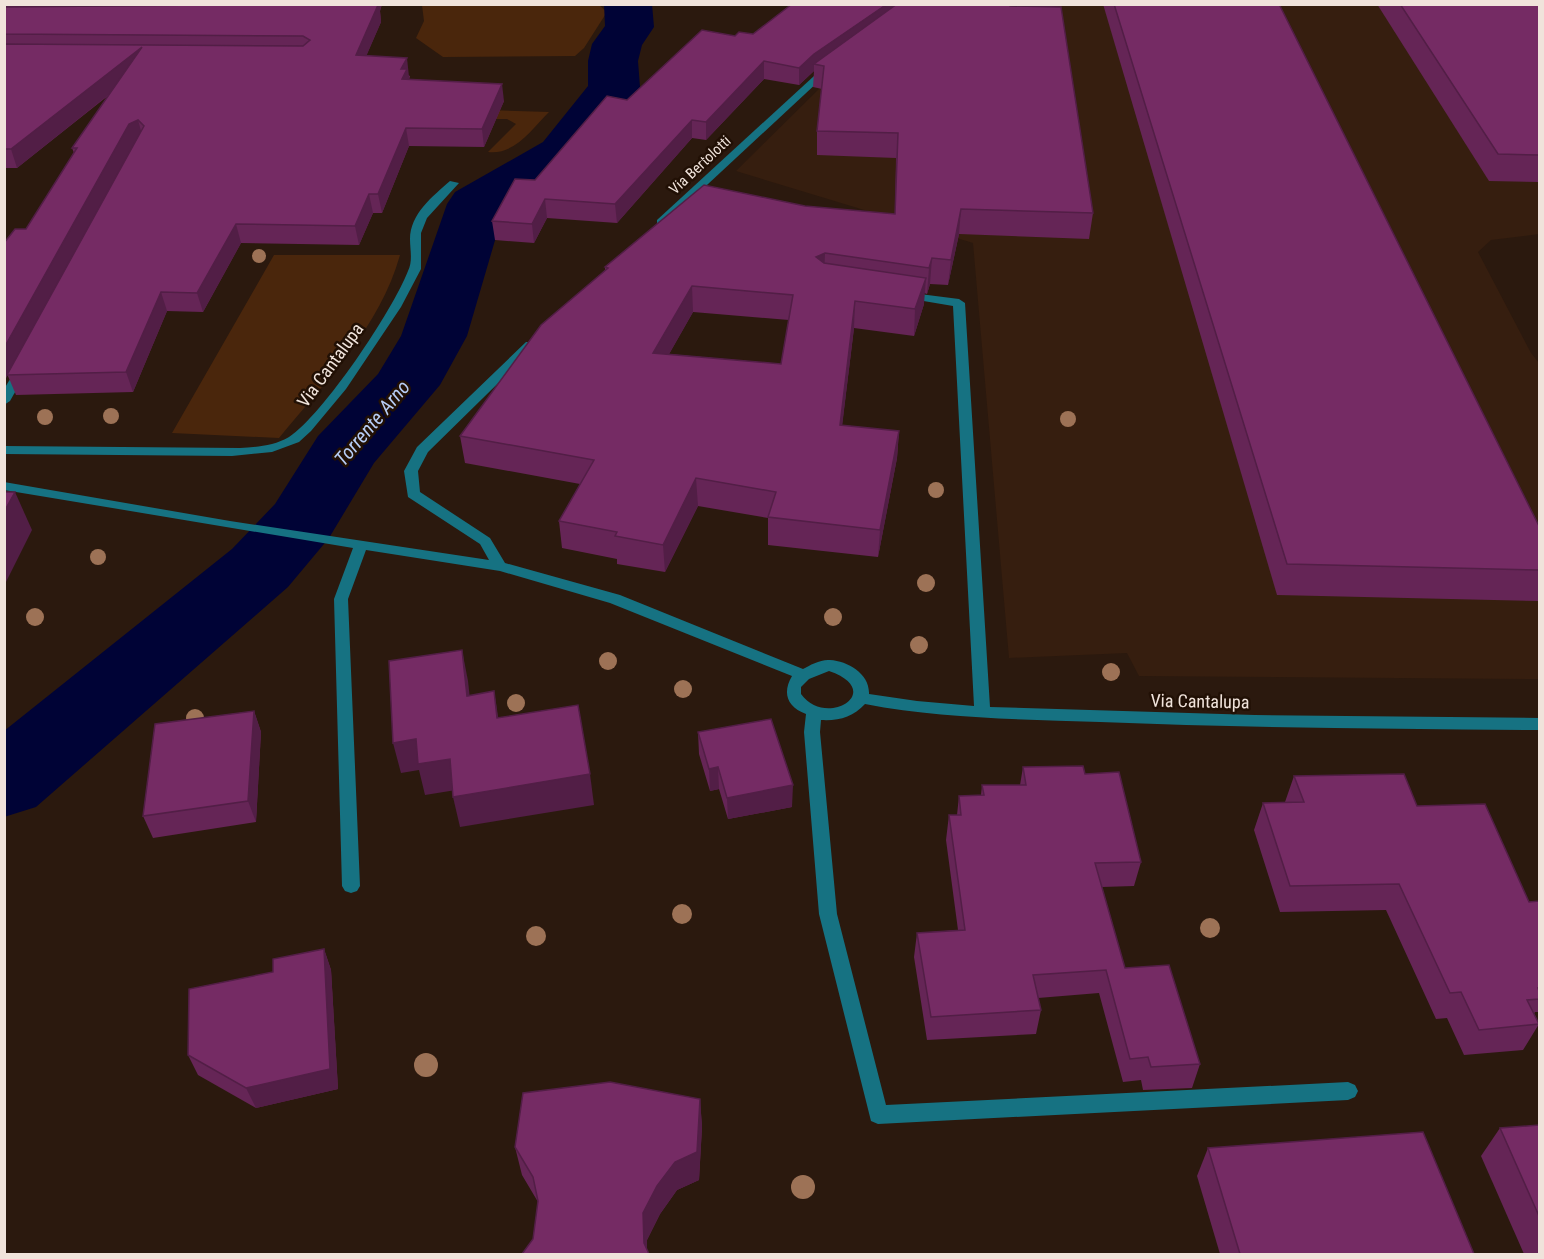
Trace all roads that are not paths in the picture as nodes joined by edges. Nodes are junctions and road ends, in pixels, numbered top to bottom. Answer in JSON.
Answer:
{"nodes":[{"id":1,"x":836,"y":62,"type":"edge"},
{"id":2,"x":454,"y":183,"type":"dead end"},
{"id":3,"x":656,"y":227,"type":"edge"},
{"id":4,"x":891,"y":293,"type":"edge"},
{"id":5,"x":536,"y":340,"type":"edge"},
{"id":6,"x":27,"y":360,"type":"edge"},
{"id":7,"x":4,"y":401,"type":"edge"},
{"id":8,"x":4,"y":450,"type":"edge"},
{"id":9,"x":4,"y":486,"type":"edge"},
{"id":10,"x":361,"y":545,"type":"junction"},
{"id":11,"x":500,"y":566,"type":"junction"},
{"id":12,"x":801,"y":674,"type":"junction"},
{"id":13,"x":862,"y":698,"type":"junction"},
{"id":14,"x":814,"y":712,"type":"junction"},
{"id":15,"x":982,"y":712,"type":"junction"},
{"id":16,"x":1539,"y":724,"type":"edge"},
{"id":17,"x":351,"y":886,"type":"dead end"},
{"id":18,"x":1348,"y":1091,"type":"dead end"}],
"edges":[{"from":1,"to":3,"type":"street","name":"Via Bertolotti"},
{"from":2,"to":8,"type":"street","name":"Via Cantalupa"},
{"from":4,"to":15,"type":"street"},
{"from":5,"to":11,"type":"street"},
{"from":6,"to":7,"type":"street"},
{"from":9,"to":10,"type":"street"},
{"from":10,"to":11,"type":"street"},
{"from":10,"to":17,"type":"street"},
{"from":11,"to":12,"type":"street"},
{"from":12,"to":13,"type":"street"},
{"from":12,"to":14,"type":"street"},
{"from":13,"to":14,"type":"street"},
{"from":13,"to":15,"type":"street","name":"Via Cantalupa"},
{"from":14,"to":18,"type":"street"},
{"from":15,"to":16,"type":"street","name":"Via Cantalupa"}]}
